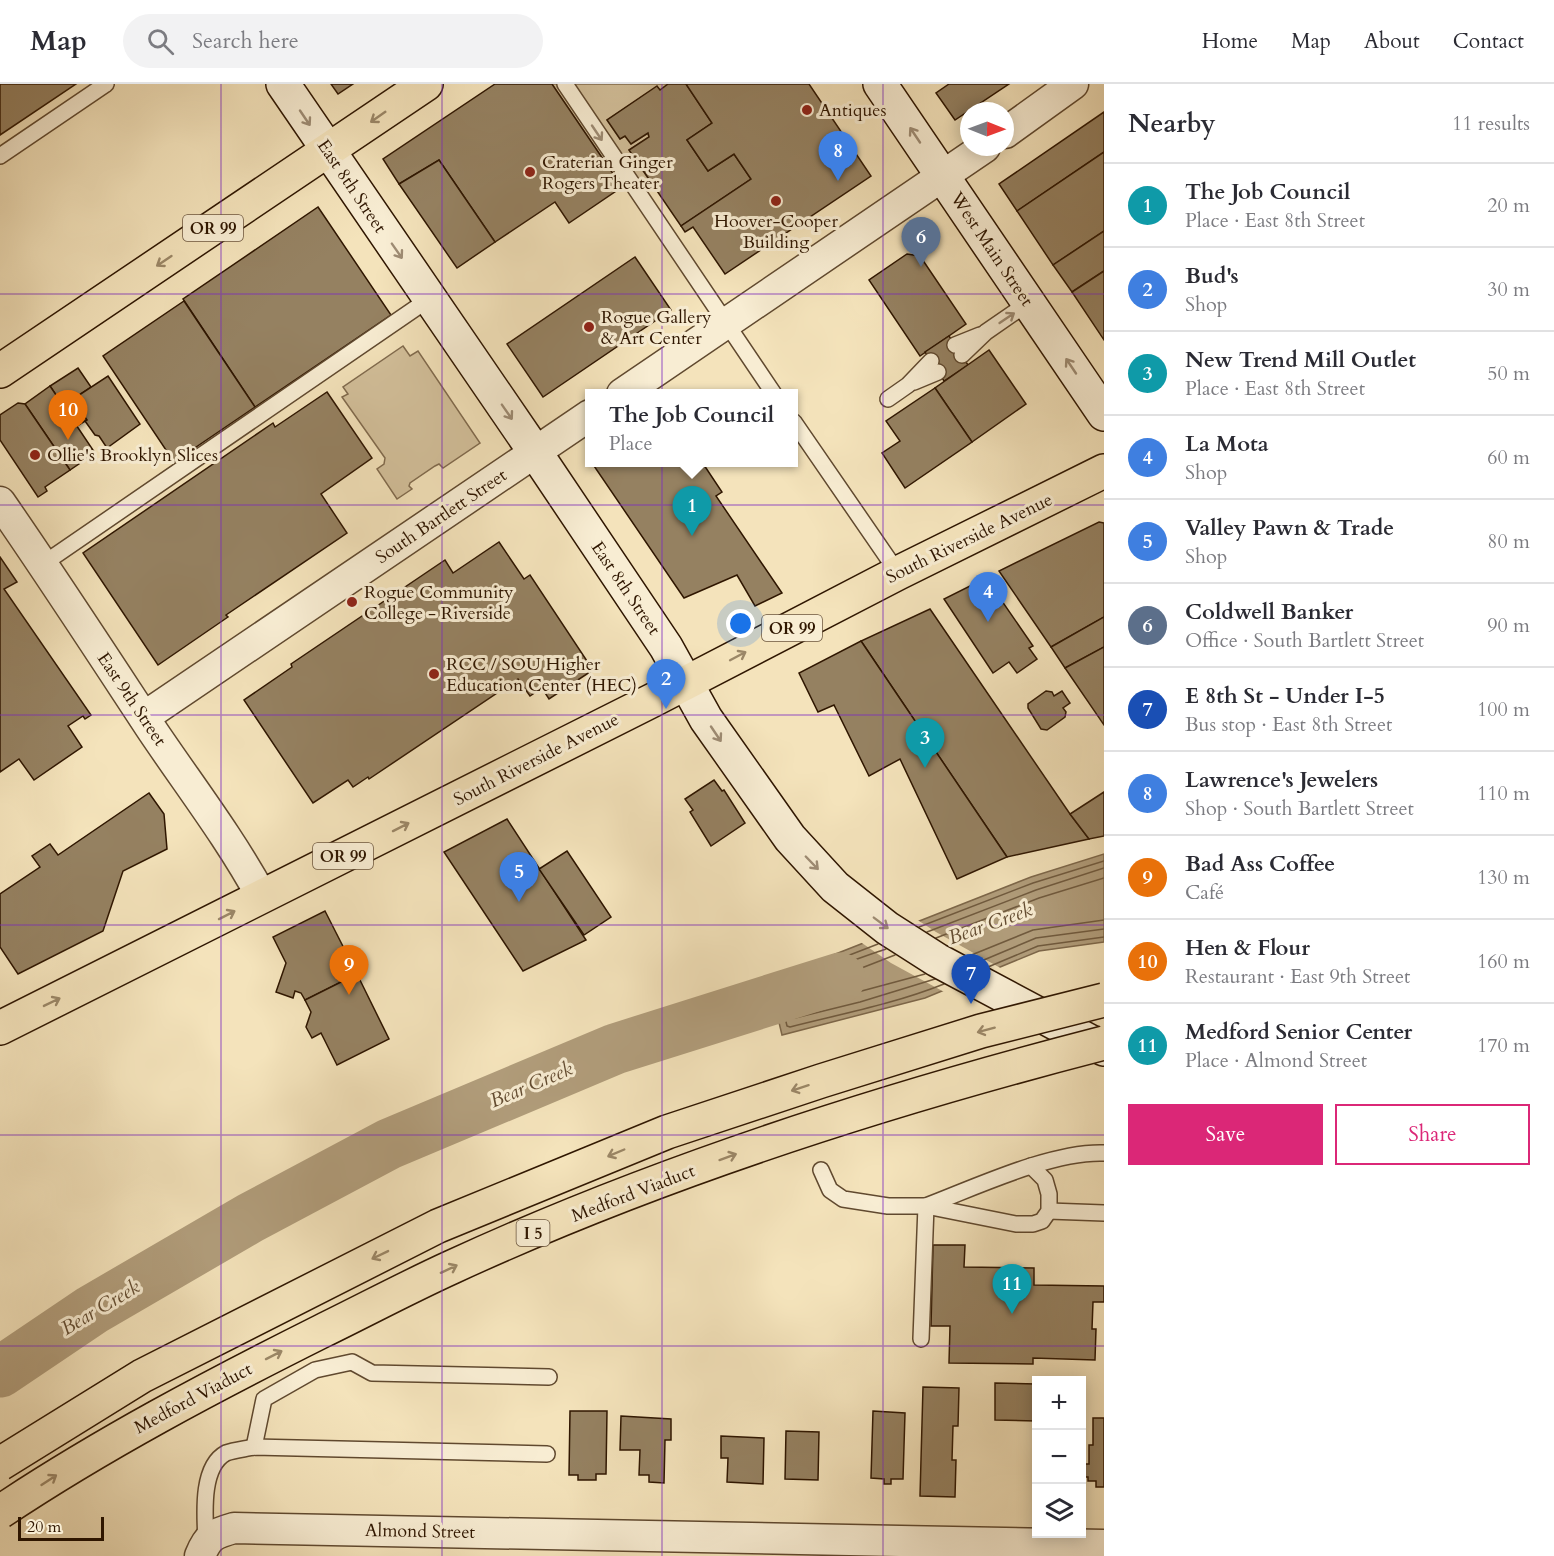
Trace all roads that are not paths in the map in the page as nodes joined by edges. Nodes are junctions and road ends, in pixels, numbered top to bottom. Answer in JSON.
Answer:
{"nodes":[{"id":1,"x":106,"y":84,"type":"edge"},
{"id":2,"x":283,"y":84,"type":"edge"},
{"id":3,"x":426,"y":84,"type":"edge"},
{"id":4,"x":565,"y":84,"type":"edge"},
{"id":5,"x":880,"y":84,"type":"edge"},
{"id":6,"x":1073,"y":84,"type":"edge"},
{"id":7,"x":1014,"y":127,"type":"edge"},
{"id":8,"x":328,"y":151,"type":"junction"},
{"id":9,"x":0,"y":156,"type":"edge"},
{"id":10,"x":972,"y":156,"type":"edge"},
{"id":11,"x":943,"y":176,"type":"junction"},
{"id":12,"x":429,"y":299,"type":"junction"},
{"id":13,"x":1028,"y":303,"type":"junction"},
{"id":14,"x":725,"y":324,"type":"junction"},
{"id":15,"x":958,"y":350,"type":"dead end"},
{"id":16,"x":934,"y":366,"type":"dead end"},
{"id":17,"x":0,"y":371,"type":"edge"},
{"id":18,"x":628,"y":389,"type":"edge"},
{"id":19,"x":771,"y":389,"type":"edge"},
{"id":20,"x":888,"y":399,"type":"dead end"},
{"id":21,"x":1104,"y":414,"type":"edge"},
{"id":22,"x":585,"y":419,"type":"edge"},
{"id":23,"x":798,"y":429,"type":"edge"},
{"id":24,"x":535,"y":452,"type":"junction"},
{"id":25,"x":1104,"y":471,"type":"edge"},
{"id":26,"x":0,"y":502,"type":"edge"},
{"id":27,"x":43,"y":564,"type":"junction"},
{"id":28,"x":898,"y":573,"type":"junction"},
{"id":29,"x":687,"y":683,"type":"junction"},
{"id":30,"x":144,"y":717,"type":"junction"},
{"id":31,"x":262,"y":897,"type":"junction"},
{"id":32,"x":1104,"y":1000,"type":"edge"},
{"id":33,"x":0,"y":1028,"type":"edge"},
{"id":34,"x":1104,"y":1043,"type":"edge"},
{"id":35,"x":1104,"y":1049,"type":"edge"},
{"id":36,"x":1104,"y":1153,"type":"edge"},
{"id":37,"x":1031,"y":1166,"type":"junction"},
{"id":38,"x":821,"y":1170,"type":"dead end"},
{"id":39,"x":926,"y":1206,"type":"junction"},
{"id":40,"x":1049,"y":1210,"type":"junction"},
{"id":41,"x":1104,"y":1213,"type":"edge"},
{"id":42,"x":921,"y":1339,"type":"dead end"},
{"id":43,"x":549,"y":1377,"type":"dead end"},
{"id":44,"x":254,"y":1447,"type":"junction"},
{"id":45,"x":547,"y":1454,"type":"dead end"},
{"id":46,"x":0,"y":1464,"type":"edge"},
{"id":47,"x":0,"y":1512,"type":"edge"},
{"id":48,"x":1104,"y":1545,"type":"edge"},
{"id":49,"x":203,"y":1548,"type":"edge"},
{"id":50,"x":852,"y":1548,"type":"edge"}],
"edges":[{"from":1,"to":9,"type":"lane"},
{"from":2,"to":8,"type":"main road","name":"East 8th Street","one_way":true},
{"from":3,"to":8,"type":"main road","number":"OR 99","one_way":true},
{"from":4,"to":14,"type":"lane","one_way":true},
{"from":11,"to":5,"type":"main road","name":"West Main Street","one_way":true},
{"from":6,"to":7,"type":"street"},
{"from":8,"to":12,"type":"main road","name":"East 8th Street","one_way":true},
{"from":8,"to":17,"type":"main road","number":"OR 99","one_way":true},
{"from":10,"to":11,"type":"street"},
{"from":11,"to":13,"type":"main road","name":"West Main Street"},
{"from":11,"to":14,"type":"street"},
{"from":12,"to":24,"type":"main road","name":"East 8th Street","one_way":true},
{"from":12,"to":27,"type":"lane"},
{"from":15,"to":13,"type":"lane","one_way":true},
{"from":21,"to":13,"type":"main road","name":"West Main Street","one_way":true},
{"from":14,"to":18,"type":"street"},
{"from":14,"to":19,"type":"lane"},
{"from":16,"to":20,"type":"lane"},
{"from":22,"to":24,"type":"street","name":"South Bartlett Street"},
{"from":23,"to":28,"type":"lane"},
{"from":24,"to":29,"type":"main road","name":"East 8th Street"},
{"from":24,"to":30,"type":"street","name":"South Bartlett Street"},
{"from":25,"to":28,"type":"main road","name":"South Riverside Avenue","number":"OR 99"},
{"from":26,"to":27,"type":"street","name":"East 9th Street"},
{"from":27,"to":30,"type":"street","name":"East 9th Street"},
{"from":29,"to":28,"type":"main road","name":"South Riverside Avenue","number":"OR 99","one_way":true},
{"from":31,"to":29,"type":"main road","name":"South Riverside Avenue","number":"OR 99","one_way":true},
{"from":29,"to":35,"type":"main road","name":"East 8th Street","one_way":true},
{"from":30,"to":31,"type":"street","name":"East 9th Street"},
{"from":33,"to":31,"type":"main road","name":"South Riverside Avenue","number":"OR 99","one_way":true},
{"from":32,"to":46,"type":"main road","number":"I 5","one_way":true,"bridge":true},
{"from":47,"to":34,"type":"main road","name":"Medford Viaduct","number":"I 5","one_way":true,"bridge":true},
{"from":36,"to":37,"type":"lane"},
{"from":37,"to":39,"type":"lane"},
{"from":37,"to":40,"type":"lane"},
{"from":38,"to":39,"type":"lane"},
{"from":39,"to":40,"type":"lane"},
{"from":39,"to":42,"type":"lane"},
{"from":40,"to":41,"type":"lane"},
{"from":43,"to":44,"type":"lane"},
{"from":44,"to":45,"type":"lane"},
{"from":44,"to":49,"type":"lane"},
{"from":48,"to":50,"type":"street","name":"Almond Street"},
{"from":49,"to":50,"type":"street","name":"Almond Street"}]}
